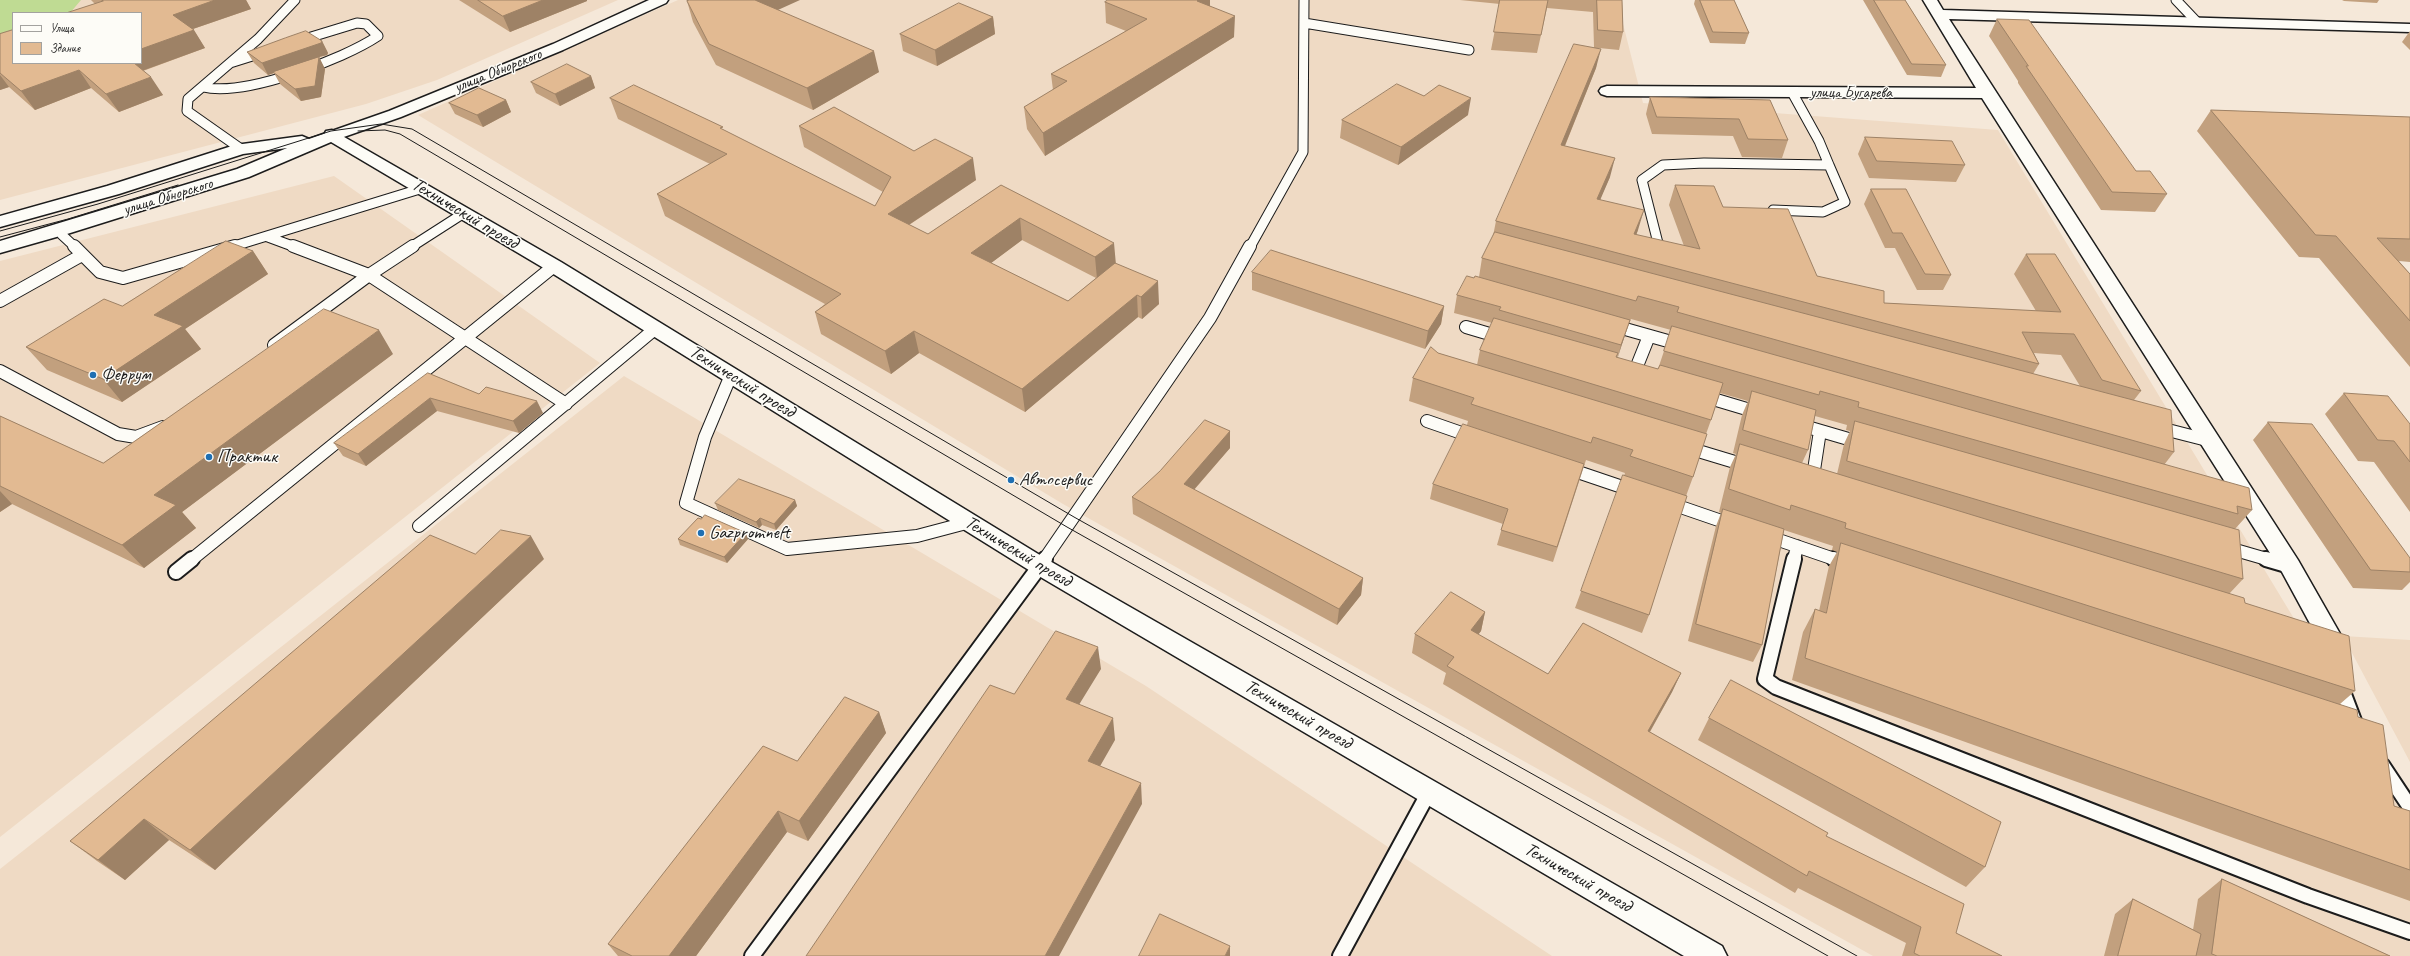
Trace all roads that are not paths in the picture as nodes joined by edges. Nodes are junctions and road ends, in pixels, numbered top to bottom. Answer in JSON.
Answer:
{"nodes":[{"id":1,"x":295,"y":0,"type":"edge"},
{"id":2,"x":661,"y":0,"type":"edge"},
{"id":3,"x":1304,"y":0,"type":"edge"},
{"id":4,"x":1930,"y":0,"type":"edge"},
{"id":5,"x":2176,"y":0,"type":"edge"},
{"id":6,"x":1939,"y":14,"type":"junction"},
{"id":7,"x":2196,"y":21,"type":"junction"},
{"id":8,"x":1304,"y":22,"type":"junction"},
{"id":9,"x":2410,"y":28,"type":"edge"},
{"id":10,"x":290,"y":44,"type":"edge"},
{"id":11,"x":275,"y":49,"type":"edge"},
{"id":12,"x":1469,"y":50,"type":"dead end"},
{"id":13,"x":230,"y":63,"type":"junction"},
{"id":14,"x":203,"y":87,"type":"junction"},
{"id":15,"x":1606,"y":91,"type":"dead end"},
{"id":16,"x":1793,"y":94,"type":"junction"},
{"id":17,"x":1987,"y":94,"type":"junction"},
{"id":18,"x":332,"y":135,"type":"junction"},
{"id":19,"x":241,"y":149,"type":"junction"},
{"id":20,"x":1829,"y":166,"type":"junction"},
{"id":21,"x":423,"y":188,"type":"junction"},
{"id":22,"x":1765,"y":210,"type":"edge"},
{"id":23,"x":464,"y":213,"type":"junction"},
{"id":24,"x":0,"y":222,"type":"edge"},
{"id":25,"x":61,"y":232,"type":"junction"},
{"id":26,"x":268,"y":237,"type":"junction"},
{"id":27,"x":0,"y":246,"type":"edge"},
{"id":28,"x":1660,"y":250,"type":"edge"},
{"id":29,"x":82,"y":255,"type":"junction"},
{"id":30,"x":554,"y":266,"type":"junction"},
{"id":31,"x":369,"y":275,"type":"junction"},
{"id":32,"x":0,"y":301,"type":"edge"},
{"id":33,"x":1597,"y":321,"type":"edge"},
{"id":34,"x":1466,"y":327,"type":"dead end"},
{"id":35,"x":656,"y":328,"type":"junction"},
{"id":36,"x":1649,"y":336,"type":"junction"},
{"id":37,"x":466,"y":338,"type":"junction"},
{"id":38,"x":1511,"y":340,"type":"edge"},
{"id":39,"x":1695,"y":349,"type":"edge"},
{"id":40,"x":262,"y":354,"type":"edge"},
{"id":41,"x":0,"y":371,"type":"edge"},
{"id":42,"x":1618,"y":371,"type":"edge"},
{"id":43,"x":732,"y":375,"type":"junction"},
{"id":44,"x":1633,"y":376,"type":"junction"},
{"id":45,"x":1648,"y":380,"type":"edge"},
{"id":46,"x":1693,"y":393,"type":"edge"},
{"id":47,"x":566,"y":404,"type":"junction"},
{"id":48,"x":175,"y":418,"type":"edge"},
{"id":49,"x":1427,"y":421,"type":"dead end"},
{"id":50,"x":2146,"y":424,"type":"edge"},
{"id":51,"x":1820,"y":431,"type":"junction"},
{"id":52,"x":2207,"y":440,"type":"junction"},
{"id":53,"x":1487,"y":442,"type":"edge"},
{"id":54,"x":1676,"y":444,"type":"edge"},
{"id":55,"x":1873,"y":446,"type":"edge"},
{"id":56,"x":1555,"y":464,"type":"edge"},
{"id":57,"x":1759,"y":470,"type":"edge"},
{"id":58,"x":1797,"y":481,"type":"edge"},
{"id":59,"x":970,"y":522,"type":"junction"},
{"id":60,"x":419,"y":526,"type":"dead end"},
{"id":61,"x":2214,"y":544,"type":"edge"},
{"id":62,"x":1797,"y":546,"type":"junction"},
{"id":63,"x":1040,"y":566,"type":"junction"},
{"id":64,"x":2290,"y":566,"type":"junction"},
{"id":65,"x":1864,"y":569,"type":"edge"},
{"id":66,"x":176,"y":572,"type":"dead end"},
{"id":67,"x":2331,"y":654,"type":"joint"},
{"id":68,"x":2344,"y":726,"type":"edge"},
{"id":69,"x":2376,"y":757,"type":"edge"},
{"id":70,"x":1429,"y":792,"type":"junction"},
{"id":71,"x":2410,"y":807,"type":"edge"},
{"id":72,"x":2410,"y":932,"type":"edge"},
{"id":73,"x":1687,"y":949,"type":"edge"},
{"id":74,"x":752,"y":956,"type":"edge"},
{"id":75,"x":1340,"y":956,"type":"edge"},
{"id":76,"x":1712,"y":956,"type":"edge"}],
"edges":[{"from":1,"to":13,"type":"lane"},
{"from":2,"to":18,"type":"street","name":"улица Обнорского"},
{"from":3,"to":8,"type":"lane"},
{"from":4,"to":6,"type":"street"},
{"from":5,"to":7,"type":"lane"},
{"from":6,"to":7,"type":"street"},
{"from":6,"to":17,"type":"street"},
{"from":7,"to":9,"type":"street"},
{"from":8,"to":12,"type":"lane"},
{"from":8,"to":63,"type":"lane"},
{"from":10,"to":14,"type":"lane"},
{"from":11,"to":13,"type":"lane"},
{"from":13,"to":14,"type":"lane"},
{"from":14,"to":19,"type":"lane"},
{"from":15,"to":16,"type":"street","name":"улица Бугарева"},
{"from":16,"to":17,"type":"street","name":"улица Бугарева"},
{"from":16,"to":20,"type":"lane"},
{"from":17,"to":52,"type":"street"},
{"from":18,"to":19,"type":"street","name":"улица Обнорского"},
{"from":18,"to":21,"type":"street","name":"Технический проезд"},
{"from":18,"to":25,"type":"street","name":"улица Обнорского"},
{"from":19,"to":24,"type":"street","name":"улица Обнорского"},
{"from":20,"to":22,"type":"lane"},
{"from":20,"to":28,"type":"lane"},
{"from":21,"to":23,"type":"street","name":"Технический проезд"},
{"from":21,"to":26,"type":"lane"},
{"from":23,"to":30,"type":"street","name":"Технический проезд"},
{"from":23,"to":31,"type":"lane"},
{"from":25,"to":27,"type":"street","name":"улица Обнорского"},
{"from":25,"to":29,"type":"lane"},
{"from":26,"to":29,"type":"lane"},
{"from":26,"to":31,"type":"lane"},
{"from":29,"to":32,"type":"lane"},
{"from":30,"to":35,"type":"street","name":"Технический проезд"},
{"from":30,"to":37,"type":"lane"},
{"from":31,"to":37,"type":"lane"},
{"from":31,"to":40,"type":"lane"},
{"from":33,"to":36,"type":"lane"},
{"from":34,"to":38,"type":"lane"},
{"from":35,"to":43,"type":"street","name":"Технический проезд"},
{"from":35,"to":47,"type":"lane"},
{"from":36,"to":39,"type":"lane"},
{"from":36,"to":44,"type":"lane"},
{"from":37,"to":47,"type":"lane"},
{"from":37,"to":66,"type":"lane"},
{"from":41,"to":48,"type":"lane"},
{"from":42,"to":44,"type":"lane"},
{"from":43,"to":59,"type":"street","name":"Технический проезд"},
{"from":43,"to":59,"type":"lane"},
{"from":44,"to":45,"type":"lane"},
{"from":46,"to":51,"type":"lane"},
{"from":47,"to":60,"type":"lane"},
{"from":49,"to":53,"type":"lane"},
{"from":50,"to":52,"type":"lane"},
{"from":51,"to":55,"type":"lane"},
{"from":51,"to":58,"type":"lane"},
{"from":52,"to":64,"type":"street"},
{"from":54,"to":57,"type":"lane"},
{"from":56,"to":62,"type":"lane"},
{"from":59,"to":63,"type":"street","name":"Технический проезд"},
{"from":61,"to":64,"type":"lane"},
{"from":62,"to":65,"type":"lane"},
{"from":62,"to":72,"type":"lane"},
{"from":63,"to":70,"type":"street","name":"Технический проезд"},
{"from":63,"to":74,"type":"lane"},
{"from":64,"to":67,"type":"street"},
{"from":67,"to":68,"type":"lane"},
{"from":69,"to":71,"type":"lane"},
{"from":70,"to":73,"type":"street","name":"Технический проезд"},
{"from":70,"to":75,"type":"lane"},
{"from":73,"to":76,"type":"street","name":"Технический проезд"}]}
